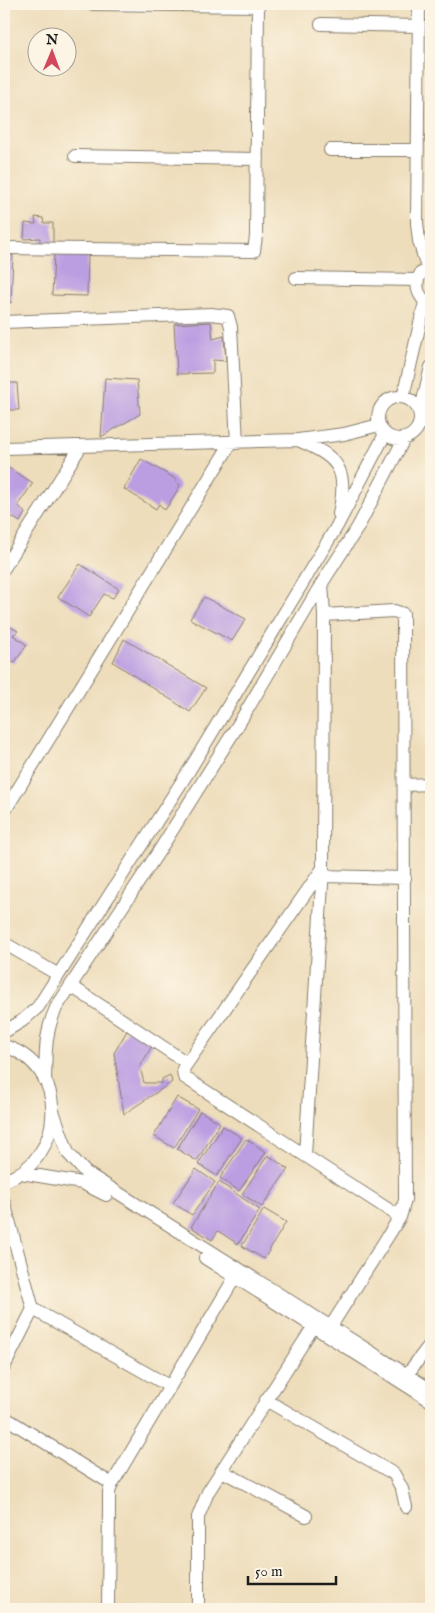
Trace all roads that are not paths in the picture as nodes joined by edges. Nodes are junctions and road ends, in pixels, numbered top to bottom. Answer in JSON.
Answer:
{"nodes":[{"id":1,"x":93,"y":4,"type":"edge"},
{"id":2,"x":419,"y":4,"type":"edge"},
{"id":3,"x":258,"y":5,"type":"edge"},
{"id":4,"x":321,"y":24,"type":"dead end"},
{"id":5,"x":419,"y":26,"type":"junction"},
{"id":6,"x":330,"y":150,"type":"dead end"},
{"id":7,"x":418,"y":150,"type":"junction"},
{"id":8,"x":74,"y":156,"type":"dead end"},
{"id":9,"x":256,"y":159,"type":"junction"},
{"id":10,"x":4,"y":248,"type":"edge"},
{"id":11,"x":429,"y":266,"type":"edge"},
{"id":12,"x":296,"y":278,"type":"dead end"},
{"id":13,"x":417,"y":280,"type":"junction"},
{"id":14,"x":428,"y":304,"type":"edge"},
{"id":15,"x":4,"y":322,"type":"edge"},
{"id":16,"x":431,"y":367,"type":"edge"},
{"id":17,"x":403,"y":396,"type":"junction"},
{"id":18,"x":420,"y":413,"type":"junction"},
{"id":19,"x":382,"y":429,"type":"junction"},
{"id":20,"x":404,"y":439,"type":"junction"},
{"id":21,"x":298,"y":440,"type":"junction"},
{"id":22,"x":234,"y":443,"type":"junction"},
{"id":23,"x":81,"y":446,"type":"junction"},
{"id":24,"x":4,"y":448,"type":"edge"},
{"id":25,"x":340,"y":522,"type":"junction"},
{"id":26,"x":358,"y":526,"type":"junction"},
{"id":27,"x":4,"y":568,"type":"edge"},
{"id":28,"x":322,"y":583,"type":"junction"},
{"id":29,"x":324,"y":615,"type":"junction"},
{"id":30,"x":431,"y":784,"type":"edge"},
{"id":31,"x":404,"y":785,"type":"junction"},
{"id":32,"x":4,"y":812,"type":"edge"},
{"id":33,"x":322,"y":872,"type":"junction"},
{"id":34,"x":405,"y":878,"type":"junction"},
{"id":35,"x":4,"y":943,"type":"edge"},
{"id":36,"x":57,"y":974,"type":"junction"},
{"id":37,"x":71,"y":986,"type":"junction"},
{"id":38,"x":4,"y":1032,"type":"edge"},
{"id":39,"x":4,"y":1046,"type":"edge"},
{"id":40,"x":187,"y":1064,"type":"junction"},
{"id":41,"x":45,"y":1081,"type":"junction"},
{"id":42,"x":53,"y":1110,"type":"junction"},
{"id":43,"x":305,"y":1155,"type":"junction"},
{"id":44,"x":21,"y":1173,"type":"junction"},
{"id":45,"x":4,"y":1181,"type":"edge"},
{"id":46,"x":4,"y":1202,"type":"edge"},
{"id":47,"x":400,"y":1217,"type":"junction"},
{"id":48,"x":237,"y":1273,"type":"junction"},
{"id":49,"x":33,"y":1309,"type":"junction"},
{"id":50,"x":316,"y":1322,"type":"junction"},
{"id":51,"x":328,"y":1330,"type":"junction"},
{"id":52,"x":431,"y":1343,"type":"edge"},
{"id":53,"x":4,"y":1367,"type":"edge"},
{"id":54,"x":405,"y":1378,"type":"junction"},
{"id":55,"x":169,"y":1386,"type":"junction"},
{"id":56,"x":431,"y":1390,"type":"edge"},
{"id":57,"x":266,"y":1400,"type":"junction"},
{"id":58,"x":431,"y":1401,"type":"edge"},
{"id":59,"x":4,"y":1418,"type":"edge"},
{"id":60,"x":222,"y":1471,"type":"junction"},
{"id":61,"x":112,"y":1484,"type":"junction"},
{"id":62,"x":406,"y":1507,"type":"dead end"},
{"id":63,"x":306,"y":1516,"type":"dead end"},
{"id":64,"x":108,"y":1609,"type":"edge"},
{"id":65,"x":198,"y":1609,"type":"edge"}],
"edges":[{"from":1,"to":3,"type":"street"},
{"from":2,"to":5,"type":"street"},
{"from":3,"to":9,"type":"street"},
{"from":4,"to":5,"type":"street"},
{"from":5,"to":7,"type":"street"},
{"from":6,"to":7,"type":"street"},
{"from":7,"to":11,"type":"street"},
{"from":8,"to":9,"type":"street"},
{"from":9,"to":10,"type":"street"},
{"from":11,"to":13,"type":"street"},
{"from":12,"to":13,"type":"street"},
{"from":13,"to":14,"type":"street"},
{"from":14,"to":17,"type":"street"},
{"from":15,"to":22,"type":"street"},
{"from":16,"to":18,"type":"street"},
{"from":17,"to":18,"type":"street"},
{"from":17,"to":19,"type":"street"},
{"from":18,"to":20,"type":"street"},
{"from":19,"to":20,"type":"street"},
{"from":19,"to":21,"type":"street"},
{"from":19,"to":25,"type":"street"},
{"from":20,"to":26,"type":"street"},
{"from":21,"to":22,"type":"street"},
{"from":21,"to":25,"type":"street"},
{"from":22,"to":23,"type":"street"},
{"from":22,"to":32,"type":"street"},
{"from":23,"to":24,"type":"street"},
{"from":23,"to":27,"type":"street"},
{"from":25,"to":26,"type":"street"},
{"from":25,"to":36,"type":"street"},
{"from":26,"to":28,"type":"street"},
{"from":28,"to":29,"type":"street"},
{"from":28,"to":37,"type":"street"},
{"from":29,"to":31,"type":"street"},
{"from":29,"to":33,"type":"street"},
{"from":30,"to":31,"type":"street"},
{"from":31,"to":34,"type":"street"},
{"from":33,"to":34,"type":"street"},
{"from":33,"to":40,"type":"street"},
{"from":33,"to":43,"type":"street"},
{"from":34,"to":47,"type":"street"},
{"from":35,"to":36,"type":"street"},
{"from":36,"to":38,"type":"street"},
{"from":37,"to":40,"type":"street"},
{"from":37,"to":41,"type":"street"},
{"from":39,"to":41,"type":"street"},
{"from":40,"to":43,"type":"street"},
{"from":41,"to":42,"type":"street"},
{"from":42,"to":44,"type":"street"},
{"from":42,"to":48,"type":"street"},
{"from":43,"to":47,"type":"street"},
{"from":44,"to":45,"type":"street"},
{"from":44,"to":48,"type":"street"},
{"from":46,"to":49,"type":"street"},
{"from":47,"to":51,"type":"street"},
{"from":48,"to":50,"type":"street"},
{"from":48,"to":55,"type":"street"},
{"from":49,"to":53,"type":"street"},
{"from":49,"to":55,"type":"street"},
{"from":50,"to":51,"type":"street"},
{"from":50,"to":57,"type":"street"},
{"from":51,"to":54,"type":"street"},
{"from":52,"to":54,"type":"street"},
{"from":54,"to":56,"type":"street"},
{"from":54,"to":58,"type":"street"},
{"from":55,"to":61,"type":"street"},
{"from":57,"to":60,"type":"street"},
{"from":57,"to":62,"type":"street"},
{"from":59,"to":61,"type":"street"},
{"from":60,"to":63,"type":"street"},
{"from":60,"to":65,"type":"street"},
{"from":61,"to":64,"type":"street"}]}
